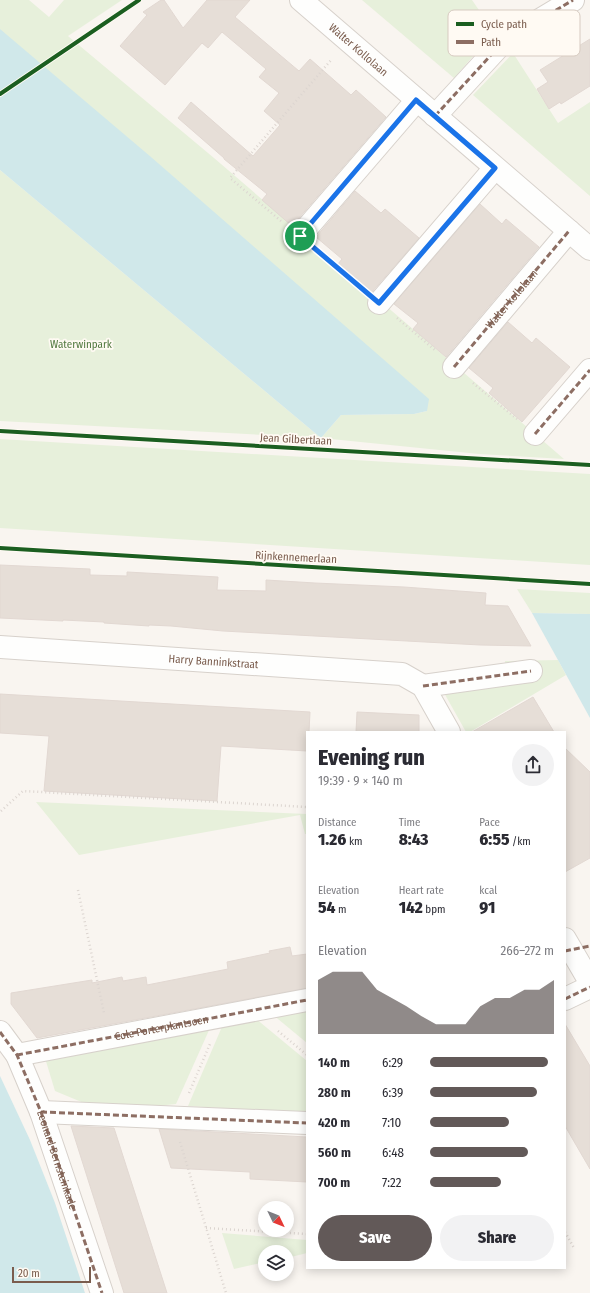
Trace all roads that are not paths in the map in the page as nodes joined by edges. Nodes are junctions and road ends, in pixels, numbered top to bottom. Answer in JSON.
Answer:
{"nodes":[{"id":1,"x":301,"y":0,"type":"edge"},
{"id":2,"x":573,"y":0,"type":"edge"},
{"id":3,"x":556,"y":10,"type":"edge"},
{"id":4,"x":490,"y":56,"type":"edge"},
{"id":5,"x":416,"y":100,"type":"junction"},
{"id":6,"x":435,"y":116,"type":"junction"},
{"id":7,"x":495,"y":168,"type":"junction"},
{"id":8,"x":569,"y":231,"type":"junction"},
{"id":9,"x":300,"y":236,"type":"road end"},
{"id":10,"x":590,"y":249,"type":"edge"},
{"id":11,"x":379,"y":303,"type":"road end"},
{"id":12,"x":454,"y":367,"type":"road end"},
{"id":13,"x":590,"y":370,"type":"edge"},
{"id":14,"x":535,"y":434,"type":"road end"},
{"id":15,"x":0,"y":647,"type":"edge"},
{"id":16,"x":531,"y":671,"type":"dead end"},
{"id":17,"x":423,"y":686,"type":"junction"},
{"id":18,"x":448,"y":731,"type":"edge"},
{"id":19,"x":573,"y":946,"type":"edge"},
{"id":20,"x":590,"y":982,"type":"edge"},
{"id":21,"x":590,"y":987,"type":"edge"},
{"id":22,"x":566,"y":999,"type":"edge"},
{"id":23,"x":306,"y":1000,"type":"edge"},
{"id":24,"x":0,"y":1032,"type":"edge"},
{"id":25,"x":17,"y":1055,"type":"junction"},
{"id":26,"x":41,"y":1112,"type":"junction"},
{"id":27,"x":306,"y":1123,"type":"edge"},
{"id":28,"x":102,"y":1293,"type":"edge"}],
"edges":[{"from":1,"to":5,"type":"street","name":"Walter Kollolaan"},
{"from":2,"to":3,"type":"street"},
{"from":4,"to":6,"type":"street"},
{"from":5,"to":6,"type":"street","name":"Walter Kollolaan"},
{"from":5,"to":9,"type":"street"},
{"from":6,"to":7,"type":"street","name":"Walter Kollolaan"},
{"from":7,"to":8,"type":"street","name":"Walter Kollolaan"},
{"from":7,"to":11,"type":"street"},
{"from":8,"to":10,"type":"street","name":"Walter Kollolaan"},
{"from":8,"to":12,"type":"street","name":"Walter kollolaan"},
{"from":13,"to":14,"type":"street"},
{"from":15,"to":17,"type":"street","name":"Harry Banninkstraat"},
{"from":16,"to":17,"type":"street"},
{"from":17,"to":18,"type":"street"},
{"from":19,"to":20,"type":"street"},
{"from":21,"to":22,"type":"street"},
{"from":23,"to":25,"type":"street","name":"Cole Porterplantsoen"},
{"from":24,"to":25,"type":"street","name":"Leonard Bernsteinkade"},
{"from":25,"to":26,"type":"street","name":"Leonard Bernsteinkade"},
{"from":26,"to":27,"type":"street"},
{"from":26,"to":28,"type":"street","name":"Leonard Bernsteinkade"}]}
